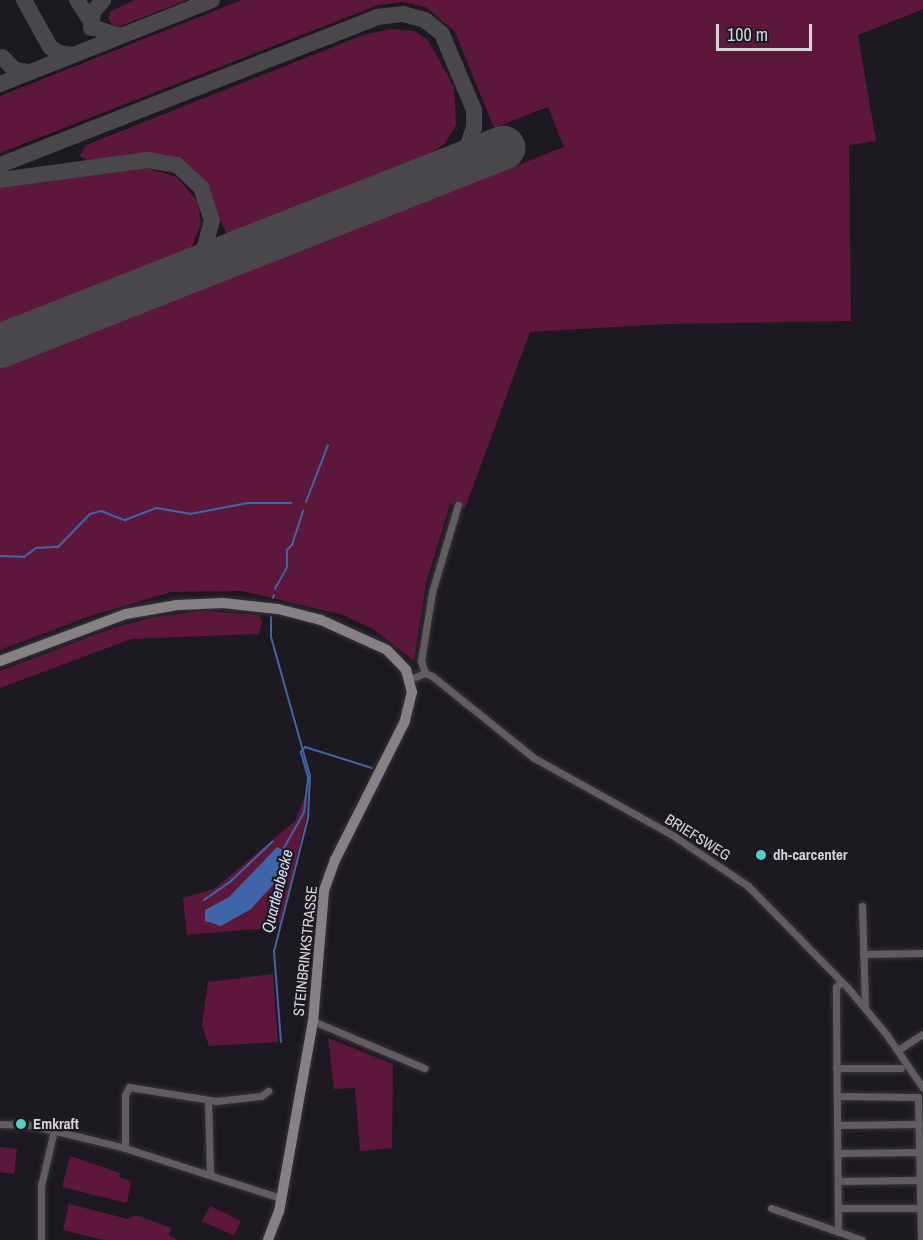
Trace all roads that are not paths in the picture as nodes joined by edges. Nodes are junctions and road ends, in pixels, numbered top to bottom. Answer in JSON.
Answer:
{"nodes":[{"id":1,"x":458,"y":505,"type":"dead end"},
{"id":2,"x":0,"y":661,"type":"edge"},
{"id":3,"x":424,"y":673,"type":"junction"},
{"id":4,"x":410,"y":679,"type":"junction"},
{"id":5,"x":862,"y":906,"type":"dead end"},
{"id":6,"x":923,"y":953,"type":"edge"},
{"id":7,"x":863,"y":954,"type":"junction"},
{"id":8,"x":862,"y":978,"type":"junction"},
{"id":9,"x":841,"y":982,"type":"junction"},
{"id":10,"x":848,"y":988,"type":"junction"},
{"id":11,"x":865,"y":1010,"type":"junction"},
{"id":12,"x":313,"y":1021,"type":"junction"},
{"id":13,"x":923,"y":1034,"type":"edge"},
{"id":14,"x":898,"y":1050,"type":"junction"},
{"id":15,"x":424,"y":1068,"type":"dead end"},
{"id":16,"x":836,"y":1068,"type":"junction"},
{"id":17,"x":901,"y":1068,"type":"dead end"},
{"id":18,"x":923,"y":1088,"type":"edge"},
{"id":19,"x":268,"y":1091,"type":"dead end"},
{"id":20,"x":837,"y":1096,"type":"junction"},
{"id":21,"x":208,"y":1100,"type":"junction"},
{"id":22,"x":0,"y":1124,"type":"edge"},
{"id":23,"x":920,"y":1124,"type":"junction"},
{"id":24,"x":837,"y":1125,"type":"junction"},
{"id":25,"x":54,"y":1130,"type":"junction"},
{"id":26,"x":125,"y":1148,"type":"junction"},
{"id":27,"x":921,"y":1152,"type":"edge"},
{"id":28,"x":838,"y":1153,"type":"junction"},
{"id":29,"x":210,"y":1173,"type":"junction"},
{"id":30,"x":921,"y":1180,"type":"edge"},
{"id":31,"x":838,"y":1181,"type":"junction"},
{"id":32,"x":281,"y":1198,"type":"junction"},
{"id":33,"x":771,"y":1208,"type":"dead end"},
{"id":34,"x":838,"y":1208,"type":"junction"},
{"id":35,"x":921,"y":1208,"type":"edge"},
{"id":36,"x":838,"y":1232,"type":"junction"},
{"id":37,"x":921,"y":1237,"type":"edge"},
{"id":38,"x":40,"y":1240,"type":"edge"},
{"id":39,"x":268,"y":1240,"type":"edge"},
{"id":40,"x":862,"y":1240,"type":"edge"}],
"edges":[{"from":1,"to":3,"type":"street"},
{"from":2,"to":4,"type":"street"},
{"from":3,"to":4,"type":"street"},
{"from":3,"to":9,"type":"street","name":"BRIEFSWEG"},
{"from":4,"to":12,"type":"street","name":"STEINBRINKSTRASSE"},
{"from":5,"to":7,"type":"street"},
{"from":6,"to":7,"type":"street"},
{"from":7,"to":8,"type":"street"},
{"from":8,"to":10,"type":"street"},
{"from":8,"to":11,"type":"street"},
{"from":9,"to":10,"type":"street","name":"BRIEFSWEG"},
{"from":9,"to":16,"type":"street"},
{"from":10,"to":11,"type":"street","name":"BRIEFSWEG"},
{"from":11,"to":14,"type":"street","name":"BRIEFSWEG"},
{"from":12,"to":15,"type":"street"},
{"from":12,"to":32,"type":"street","name":"STEINBRINKSTRASSE"},
{"from":13,"to":14,"type":"street"},
{"from":14,"to":18,"type":"street","name":"BRIEFSWEG"},
{"from":16,"to":17,"type":"street"},
{"from":16,"to":20,"type":"street"},
{"from":19,"to":21,"type":"street"},
{"from":20,"to":23,"type":"street"},
{"from":20,"to":24,"type":"street"},
{"from":21,"to":26,"type":"street"},
{"from":21,"to":29,"type":"street"},
{"from":22,"to":25,"type":"street"},
{"from":23,"to":24,"type":"street"},
{"from":23,"to":27,"type":"street"},
{"from":24,"to":28,"type":"street"},
{"from":25,"to":26,"type":"street"},
{"from":25,"to":38,"type":"street"},
{"from":26,"to":29,"type":"street"},
{"from":27,"to":28,"type":"street"},
{"from":27,"to":30,"type":"street"},
{"from":28,"to":31,"type":"street"},
{"from":29,"to":32,"type":"street"},
{"from":30,"to":31,"type":"street"},
{"from":30,"to":35,"type":"street"},
{"from":31,"to":34,"type":"street"},
{"from":32,"to":39,"type":"street","name":"STEINBRINKSTRASSE"},
{"from":33,"to":36,"type":"street"},
{"from":34,"to":35,"type":"street"},
{"from":34,"to":36,"type":"street"},
{"from":35,"to":37,"type":"street"},
{"from":36,"to":40,"type":"street"}]}
